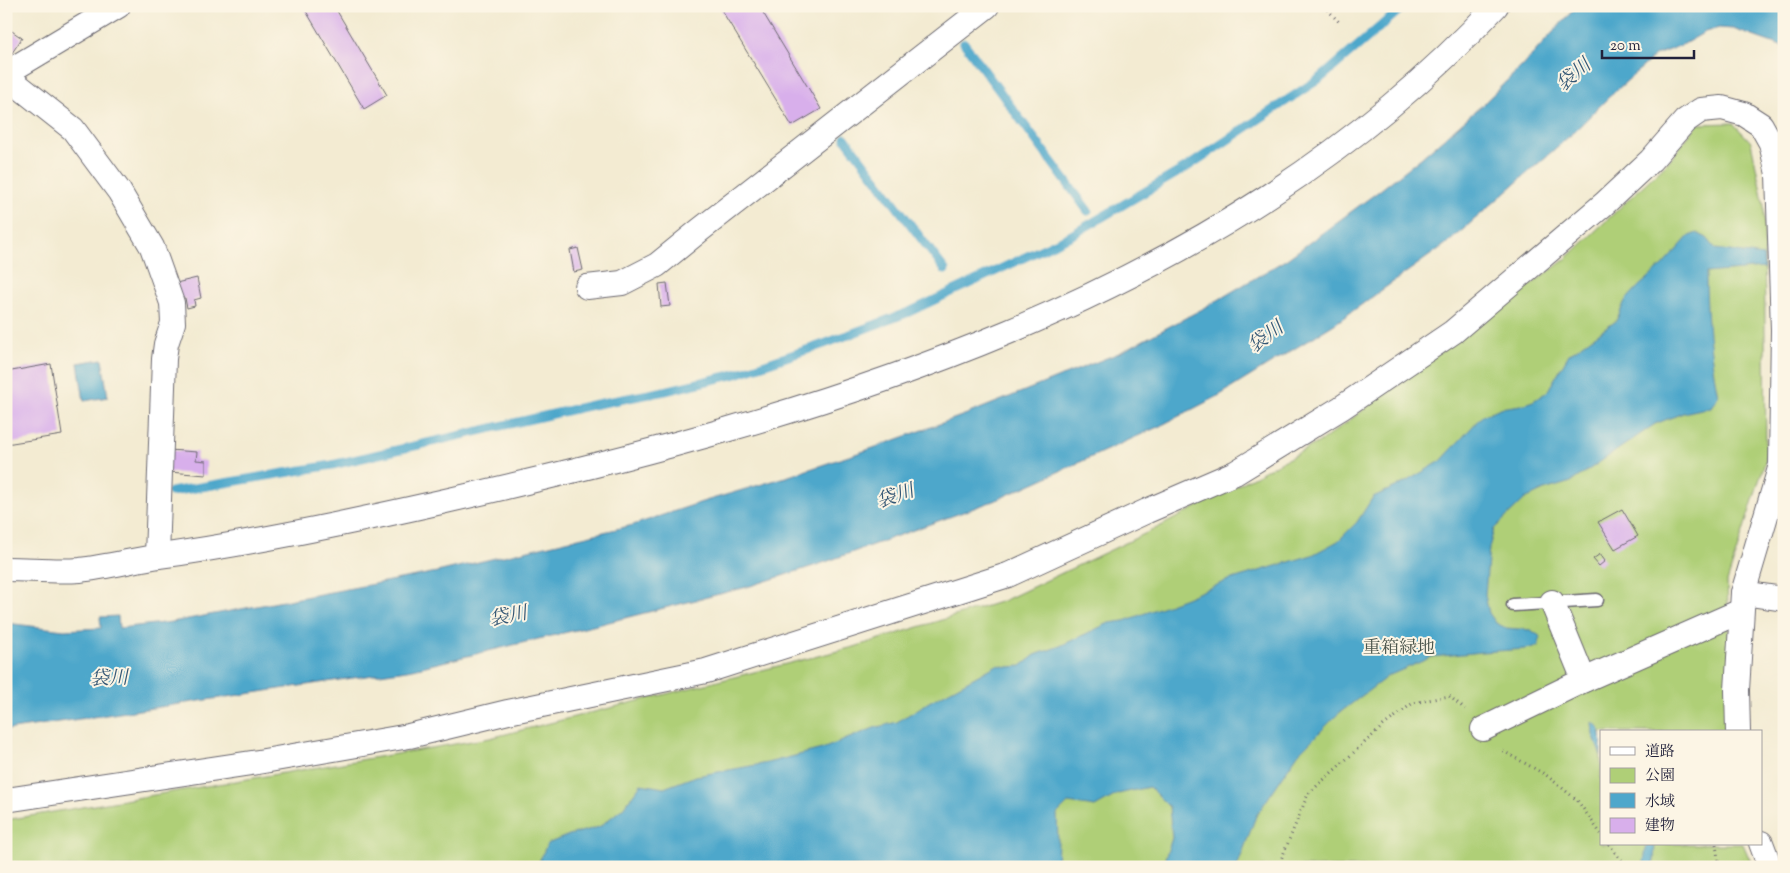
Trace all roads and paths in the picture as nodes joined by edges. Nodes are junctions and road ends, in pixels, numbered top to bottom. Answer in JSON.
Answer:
{"nodes":[{"id":1,"x":118,"y":6,"type":"edge"},
{"id":2,"x":987,"y":6,"type":"edge"},
{"id":3,"x":1324,"y":6,"type":"edge"},
{"id":4,"x":1496,"y":6,"type":"edge"},
{"id":5,"x":1339,"y":22,"type":"dead end"},
{"id":6,"x":6,"y":75,"type":"edge"},
{"id":7,"x":586,"y":287,"type":"dead end"},
{"id":8,"x":157,"y":556,"type":"junction"},
{"id":9,"x":6,"y":569,"type":"edge"},
{"id":10,"x":1784,"y":599,"type":"edge"},
{"id":11,"x":1597,"y":600,"type":"dead end"},
{"id":12,"x":1552,"y":602,"type":"junction"},
{"id":13,"x":1742,"y":602,"type":"junction"},
{"id":14,"x":1513,"y":605,"type":"dead end"},
{"id":15,"x":1584,"y":680,"type":"junction"},
{"id":16,"x":1483,"y":729,"type":"junction"},
{"id":17,"x":1738,"y":730,"type":"edge"},
{"id":18,"x":6,"y":800,"type":"edge"},
{"id":19,"x":1600,"y":833,"type":"edge"},
{"id":20,"x":1610,"y":846,"type":"edge"},
{"id":21,"x":1716,"y":846,"type":"edge"},
{"id":22,"x":1762,"y":846,"type":"edge"},
{"id":23,"x":1278,"y":867,"type":"edge"},
{"id":24,"x":1626,"y":867,"type":"edge"},
{"id":25,"x":1719,"y":867,"type":"edge"},
{"id":26,"x":1770,"y":867,"type":"edge"}],
"edges":[{"from":1,"to":6,"type":"street"},
{"from":2,"to":7,"type":"street"},
{"from":3,"to":5,"type":"path"},
{"from":4,"to":8,"type":"street"},
{"from":6,"to":8,"type":"street"},
{"from":8,"to":9,"type":"street"},
{"from":10,"to":13,"type":"street"},
{"from":11,"to":12,"type":"lane"},
{"from":12,"to":14,"type":"lane"},
{"from":12,"to":15,"type":"street"},
{"from":13,"to":15,"type":"street"},
{"from":13,"to":17,"type":"street"},
{"from":13,"to":18,"type":"street"},
{"from":15,"to":16,"type":"street"},
{"from":16,"to":19,"type":"path"},
{"from":16,"to":23,"type":"path"},
{"from":20,"to":24,"type":"path"},
{"from":21,"to":25,"type":"path"},
{"from":22,"to":26,"type":"street"}]}
